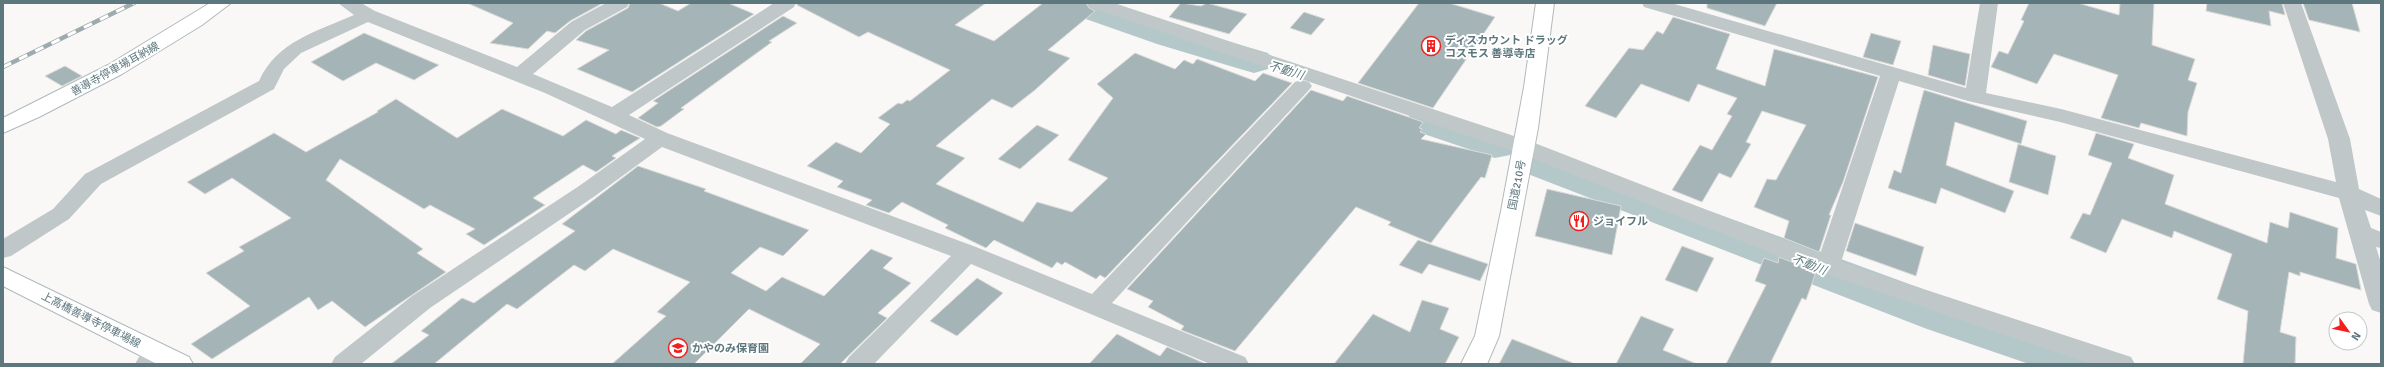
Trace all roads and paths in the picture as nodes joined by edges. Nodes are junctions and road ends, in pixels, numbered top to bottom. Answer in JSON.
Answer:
{"nodes":[{"id":1,"x":222,"y":3,"type":"edge"},
{"id":2,"x":347,"y":3,"type":"edge"},
{"id":3,"x":620,"y":3,"type":"edge"},
{"id":4,"x":787,"y":3,"type":"edge"},
{"id":5,"x":1096,"y":3,"type":"edge"},
{"id":6,"x":1153,"y":3,"type":"edge"},
{"id":7,"x":1545,"y":3,"type":"edge"},
{"id":8,"x":1651,"y":3,"type":"edge"},
{"id":9,"x":1989,"y":3,"type":"edge"},
{"id":10,"x":2292,"y":3,"type":"edge"},
{"id":11,"x":368,"y":15,"type":"junction"},
{"id":12,"x":1140,"y":18,"type":"junction"},
{"id":13,"x":1891,"y":74,"type":"junction"},
{"id":14,"x":520,"y":75,"type":"junction"},
{"id":15,"x":1302,"y":86,"type":"dead end"},
{"id":16,"x":1975,"y":97,"type":"junction"},
{"id":17,"x":614,"y":115,"type":"junction"},
{"id":18,"x":3,"y":126,"type":"edge"},
{"id":19,"x":660,"y":138,"type":"junction"},
{"id":20,"x":1524,"y":147,"type":"junction"},
{"id":21,"x":2349,"y":193,"type":"junction"},
{"id":22,"x":2381,"y":208,"type":"edge"},
{"id":23,"x":2359,"y":233,"type":"junction"},
{"id":24,"x":2381,"y":240,"type":"edge"},
{"id":25,"x":3,"y":250,"type":"edge"},
{"id":26,"x":968,"y":253,"type":"junction"},
{"id":27,"x":1828,"y":266,"type":"junction"},
{"id":28,"x":3,"y":276,"type":"edge"},
{"id":29,"x":2381,"y":304,"type":"edge"},
{"id":30,"x":1095,"y":306,"type":"junction"},
{"id":31,"x":163,"y":361,"type":"edge"},
{"id":32,"x":1232,"y":363,"type":"edge"},
{"id":33,"x":344,"y":364,"type":"edge"},
{"id":34,"x":858,"y":364,"type":"edge"},
{"id":35,"x":1474,"y":364,"type":"edge"},
{"id":36,"x":2122,"y":364,"type":"edge"}],
"edges":[{"from":1,"to":18,"type":"main road","name":"善導寺停車場耳納線"},
{"from":2,"to":11,"type":"street"},
{"from":3,"to":14,"type":"street"},
{"from":4,"to":17,"type":"street"},
{"from":5,"to":12,"type":"street"},
{"from":6,"to":12,"type":"street"},
{"from":7,"to":20,"type":"main road","name":"国道210号"},
{"from":8,"to":13,"type":"street"},
{"from":9,"to":16,"type":"street"},
{"from":10,"to":21,"type":"street"},
{"from":11,"to":14,"type":"street"},
{"from":11,"to":25,"type":"street"},
{"from":12,"to":20,"type":"street"},
{"from":13,"to":16,"type":"street"},
{"from":13,"to":27,"type":"street"},
{"from":14,"to":17,"type":"street"},
{"from":15,"to":30,"type":"street"},
{"from":16,"to":21,"type":"street"},
{"from":17,"to":19,"type":"street"},
{"from":19,"to":26,"type":"street"},
{"from":19,"to":33,"type":"street"},
{"from":20,"to":27,"type":"street"},
{"from":20,"to":35,"type":"main road","name":"国道210号"},
{"from":21,"to":22,"type":"street"},
{"from":21,"to":23,"type":"street"},
{"from":23,"to":24,"type":"street"},
{"from":23,"to":29,"type":"street"},
{"from":26,"to":30,"type":"street"},
{"from":26,"to":34,"type":"street"},
{"from":27,"to":36,"type":"street"},
{"from":28,"to":31,"type":"main road","name":"上高橋善導寺停車場線"},
{"from":30,"to":32,"type":"street"}]}
